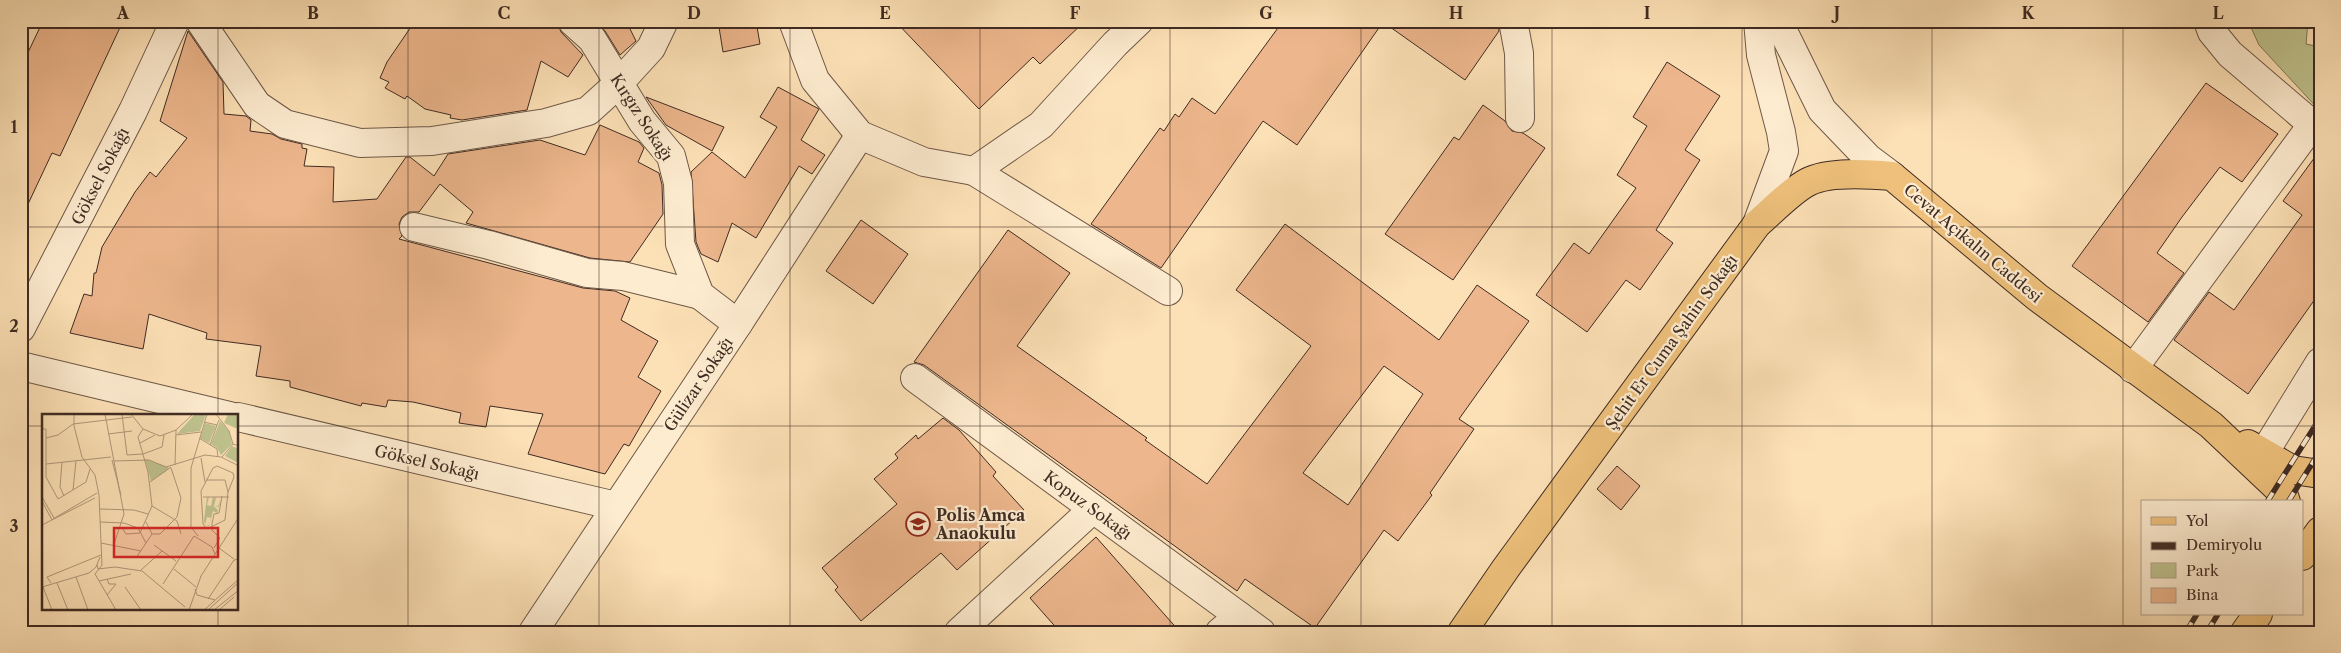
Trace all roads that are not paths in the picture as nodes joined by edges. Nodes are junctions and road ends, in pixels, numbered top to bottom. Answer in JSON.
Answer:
{"nodes":[{"id":1,"x":175,"y":21,"type":"edge"},
{"id":2,"x":200,"y":21,"type":"edge"},
{"id":3,"x":572,"y":21,"type":"edge"},
{"id":4,"x":664,"y":21,"type":"edge"},
{"id":5,"x":793,"y":21,"type":"edge"},
{"id":6,"x":1139,"y":21,"type":"edge"},
{"id":7,"x":1513,"y":21,"type":"edge"},
{"id":8,"x":1758,"y":21,"type":"edge"},
{"id":9,"x":1778,"y":21,"type":"edge"},
{"id":10,"x":2208,"y":21,"type":"edge"},
{"id":11,"x":619,"y":83,"type":"junction"},
{"id":12,"x":1520,"y":118,"type":"dead end"},
{"id":13,"x":2316,"y":128,"type":"edge"},
{"id":14,"x":860,"y":135,"type":"junction"},
{"id":15,"x":974,"y":171,"type":"junction"},
{"id":16,"x":1892,"y":176,"type":"junction"},
{"id":17,"x":1757,"y":224,"type":"junction"},
{"id":18,"x":414,"y":227,"type":"dead end"},
{"id":19,"x":1168,"y":291,"type":"dead end"},
{"id":20,"x":700,"y":295,"type":"junction"},
{"id":21,"x":738,"y":324,"type":"junction"},
{"id":22,"x":21,"y":328,"type":"edge"},
{"id":23,"x":2320,"y":362,"type":"edge"},
{"id":24,"x":21,"y":366,"type":"edge"},
{"id":25,"x":2133,"y":369,"type":"junction"},
{"id":26,"x":915,"y":378,"type":"dead end"},
{"id":27,"x":222,"y":414,"type":"edge"},
{"id":28,"x":239,"y":417,"type":"edge"},
{"id":29,"x":2211,"y":425,"type":"junction"},
{"id":30,"x":2264,"y":453,"type":"junction"},
{"id":31,"x":2320,"y":474,"type":"edge"},
{"id":32,"x":2285,"y":500,"type":"edge"},
{"id":33,"x":616,"y":506,"type":"junction"},
{"id":34,"x":1093,"y":509,"type":"junction"},
{"id":35,"x":2320,"y":531,"type":"edge"},
{"id":36,"x":2304,"y":553,"type":"edge"},
{"id":37,"x":1229,"y":624,"type":"edge"},
{"id":38,"x":533,"y":632,"type":"edge"},
{"id":39,"x":959,"y":632,"type":"edge"},
{"id":40,"x":1261,"y":632,"type":"edge"},
{"id":41,"x":1462,"y":632,"type":"edge"}],
"edges":[{"from":1,"to":22,"type":"street","name":"Göksel Sokağı"},
{"from":2,"to":11,"type":"street"},
{"from":3,"to":11,"type":"street","name":"Kırgız Sokağı"},
{"from":4,"to":11,"type":"street"},
{"from":5,"to":14,"type":"street"},
{"from":6,"to":15,"type":"street"},
{"from":7,"to":12,"type":"street"},
{"from":8,"to":17,"type":"street","name":"Şehit Er Cuma Şahin Sokağı"},
{"from":9,"to":16,"type":"street","name":"Cevat Açıkalın Caddesi"},
{"from":10,"to":13,"type":"street"},
{"from":11,"to":20,"type":"street","name":"Kırgız Sokağı"},
{"from":13,"to":25,"type":"street"},
{"from":14,"to":15,"type":"street"},
{"from":14,"to":21,"type":"street","name":"Gülizar Sokağı"},
{"from":15,"to":19,"type":"street"},
{"from":16,"to":17,"type":"main road"},
{"from":16,"to":25,"type":"main road","name":"Cevat Açıkalın Caddesi"},
{"from":17,"to":41,"type":"main road","name":"Şehit Er Cuma Şahin Sokağı"},
{"from":18,"to":20,"type":"street"},
{"from":20,"to":21,"type":"street"},
{"from":21,"to":33,"type":"street","name":"Gülizar Sokağı"},
{"from":23,"to":30,"type":"street"},
{"from":24,"to":27,"type":"street"},
{"from":25,"to":29,"type":"main road","name":"Cevat Açıkalın Caddesi"},
{"from":26,"to":34,"type":"street","name":"Kopuz Sokağı"},
{"from":28,"to":33,"type":"street","name":"Göksel Sokağı"},
{"from":29,"to":30,"type":"main road"},
{"from":29,"to":32,"type":"main road"},
{"from":30,"to":31,"type":"main road"},
{"from":33,"to":38,"type":"street","name":"Gülizar Sokağı"},
{"from":34,"to":37,"type":"street","name":"Kopuz Sokağı"},
{"from":34,"to":39,"type":"street"},
{"from":35,"to":36,"type":"main road"},
{"from":37,"to":40,"type":"street","name":"Kopuz Sokağı"}]}
